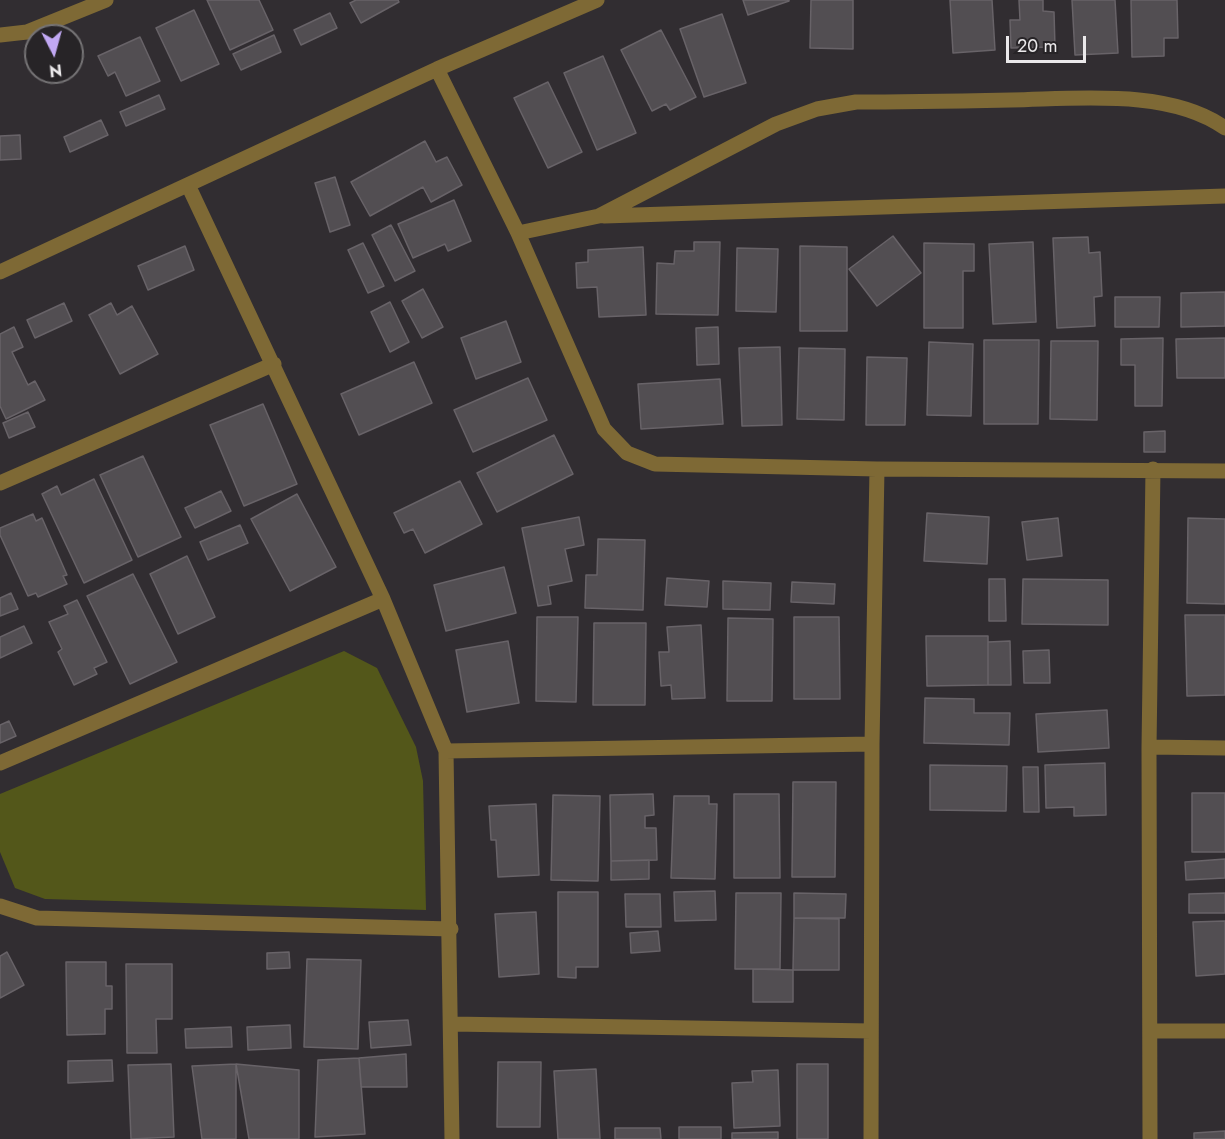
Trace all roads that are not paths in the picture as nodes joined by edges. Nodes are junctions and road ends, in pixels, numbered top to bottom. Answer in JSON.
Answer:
{"nodes":[{"id":1,"x":106,"y":0,"type":"edge"},
{"id":2,"x":597,"y":0,"type":"edge"},
{"id":3,"x":0,"y":35,"type":"edge"},
{"id":4,"x":437,"y":69,"type":"junction"},
{"id":5,"x":1225,"y":128,"type":"edge"},
{"id":6,"x":188,"y":185,"type":"junction"},
{"id":7,"x":1225,"y":196,"type":"edge"},
{"id":8,"x":599,"y":216,"type":"junction"},
{"id":9,"x":518,"y":233,"type":"junction"},
{"id":10,"x":0,"y":272,"type":"edge"},
{"id":11,"x":274,"y":364,"type":"junction"},
{"id":12,"x":877,"y":469,"type":"junction"},
{"id":13,"x":1153,"y":469,"type":"junction"},
{"id":14,"x":1225,"y":471,"type":"edge"},
{"id":15,"x":0,"y":483,"type":"edge"},
{"id":16,"x":383,"y":599,"type":"junction"},
{"id":17,"x":872,"y":744,"type":"junction"},
{"id":18,"x":1149,"y":747,"type":"junction"},
{"id":19,"x":1225,"y":748,"type":"edge"},
{"id":20,"x":446,"y":751,"type":"junction"},
{"id":21,"x":0,"y":764,"type":"edge"},
{"id":22,"x":0,"y":906,"type":"edge"},
{"id":23,"x":451,"y":929,"type":"junction"},
{"id":24,"x":452,"y":1024,"type":"junction"},
{"id":25,"x":871,"y":1031,"type":"junction"},
{"id":26,"x":1151,"y":1031,"type":"junction"},
{"id":27,"x":1225,"y":1031,"type":"edge"},
{"id":28,"x":452,"y":1139,"type":"edge"},
{"id":29,"x":871,"y":1139,"type":"edge"},
{"id":30,"x":1150,"y":1139,"type":"edge"}],
"edges":[{"from":1,"to":3,"type":"street"},
{"from":2,"to":4,"type":"street"},
{"from":4,"to":6,"type":"street"},
{"from":4,"to":9,"type":"street"},
{"from":5,"to":8,"type":"street"},
{"from":6,"to":10,"type":"street"},
{"from":6,"to":11,"type":"street"},
{"from":7,"to":8,"type":"street"},
{"from":8,"to":9,"type":"street"},
{"from":9,"to":12,"type":"street"},
{"from":11,"to":15,"type":"street"},
{"from":11,"to":16,"type":"street"},
{"from":12,"to":13,"type":"street"},
{"from":12,"to":17,"type":"street"},
{"from":13,"to":14,"type":"street"},
{"from":13,"to":18,"type":"street"},
{"from":16,"to":20,"type":"street"},
{"from":16,"to":21,"type":"street"},
{"from":17,"to":20,"type":"street"},
{"from":17,"to":25,"type":"street"},
{"from":18,"to":19,"type":"street"},
{"from":18,"to":26,"type":"street"},
{"from":20,"to":23,"type":"street"},
{"from":22,"to":23,"type":"street"},
{"from":23,"to":24,"type":"street"},
{"from":24,"to":25,"type":"street"},
{"from":24,"to":28,"type":"street"},
{"from":25,"to":29,"type":"street"},
{"from":26,"to":27,"type":"street"},
{"from":26,"to":30,"type":"street"}]}
